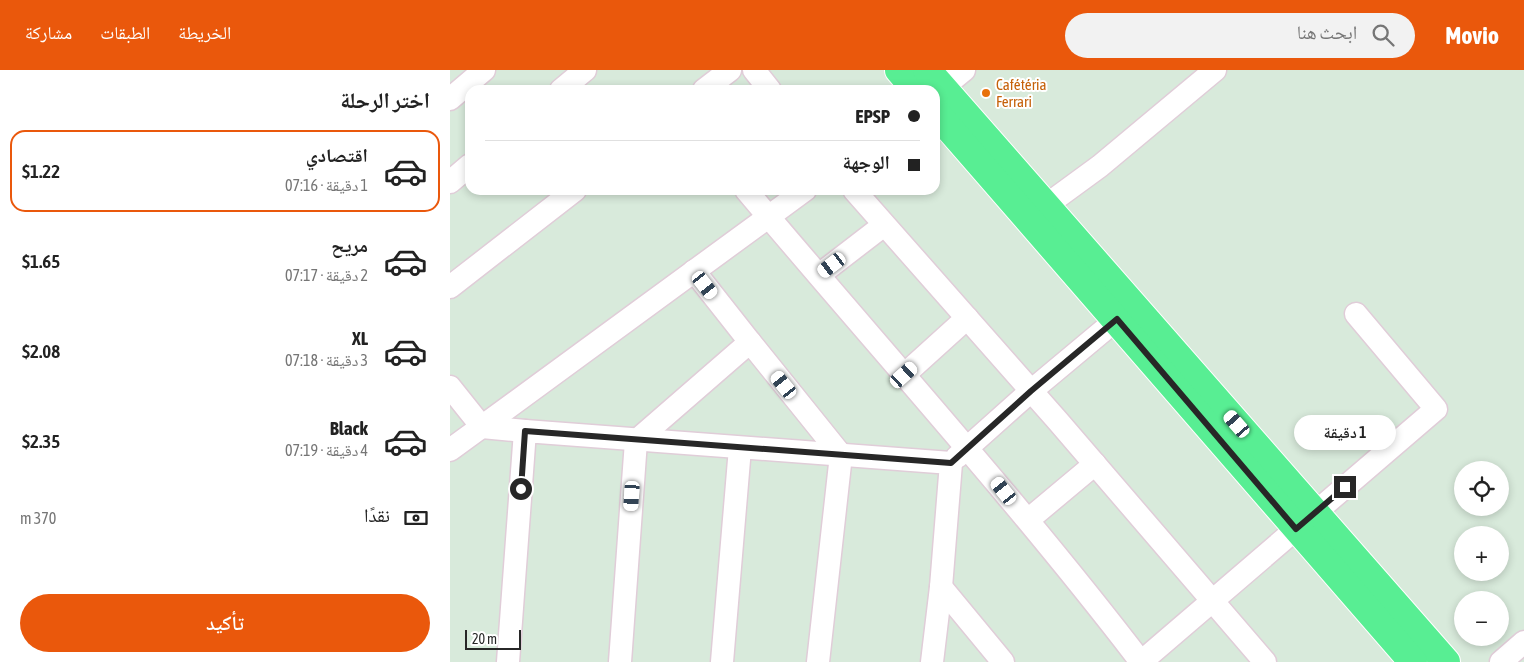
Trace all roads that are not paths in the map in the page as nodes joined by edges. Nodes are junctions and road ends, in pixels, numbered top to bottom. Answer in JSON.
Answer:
{"nodes":[{"id":1,"x":585,"y":70,"type":"edge"},
{"id":2,"x":730,"y":70,"type":"edge"},
{"id":3,"x":754,"y":70,"type":"edge"},
{"id":4,"x":898,"y":70,"type":"edge"},
{"id":5,"x":964,"y":70,"type":"edge"},
{"id":6,"x":1215,"y":70,"type":"edge"},
{"id":7,"x":567,"y":85,"type":"edge"},
{"id":8,"x":710,"y":85,"type":"edge"},
{"id":9,"x":766,"y":85,"type":"edge"},
{"id":10,"x":912,"y":85,"type":"edge"},
{"id":11,"x":940,"y":87,"type":"edge"},
{"id":12,"x":465,"y":89,"type":"edge"},
{"id":13,"x":940,"y":97,"type":"edge"},
{"id":14,"x":450,"y":98,"type":"edge"},
{"id":15,"x":465,"y":170,"type":"edge"},
{"id":16,"x":450,"y":182,"type":"edge"},
{"id":17,"x":569,"y":195,"type":"edge"},
{"id":18,"x":750,"y":195,"type":"edge"},
{"id":19,"x":797,"y":195,"type":"edge"},
{"id":20,"x":858,"y":195,"type":"edge"},
{"id":21,"x":1037,"y":212,"type":"junction"},
{"id":22,"x":768,"y":217,"type":"junction"},
{"id":23,"x":884,"y":225,"type":"junction"},
{"id":24,"x":694,"y":271,"type":"junction"},
{"id":25,"x":819,"y":275,"type":"junction"},
{"id":26,"x":450,"y":287,"type":"edge"},
{"id":27,"x":1125,"y":312,"type":"junction"},
{"id":28,"x":1356,"y":314,"type":"dead end"},
{"id":29,"x":967,"y":318,"type":"junction"},
{"id":30,"x":750,"y":342,"type":"junction"},
{"id":31,"x":904,"y":375,"type":"junction"},
{"id":32,"x":450,"y":387,"type":"edge"},
{"id":33,"x":1031,"y":391,"type":"junction"},
{"id":34,"x":482,"y":426,"type":"junction"},
{"id":35,"x":525,"y":431,"type":"junction"},
{"id":36,"x":636,"y":441,"type":"junction"},
{"id":37,"x":968,"y":447,"type":"junction"},
{"id":38,"x":740,"y":448,"type":"junction"},
{"id":39,"x":450,"y":450,"type":"edge"},
{"id":40,"x":841,"y":455,"type":"junction"},
{"id":41,"x":951,"y":463,"type":"junction"},
{"id":42,"x":1095,"y":464,"type":"junction"},
{"id":43,"x":1028,"y":520,"type":"junction"},
{"id":44,"x":1306,"y":521,"type":"junction"},
{"id":45,"x":941,"y":587,"type":"junction"},
{"id":46,"x":1212,"y":601,"type":"junction"},
{"id":47,"x":1524,"y":642,"type":"edge"},
{"id":48,"x":508,"y":662,"type":"edge"},
{"id":49,"x":620,"y":662,"type":"edge"},
{"id":50,"x":722,"y":662,"type":"edge"},
{"id":51,"x":818,"y":662,"type":"edge"},
{"id":52,"x":932,"y":662,"type":"edge"},
{"id":53,"x":1003,"y":662,"type":"edge"},
{"id":54,"x":1141,"y":662,"type":"edge"},
{"id":55,"x":1265,"y":662,"type":"edge"},
{"id":56,"x":1413,"y":662,"type":"edge"},
{"id":57,"x":1446,"y":662,"type":"edge"},
{"id":58,"x":1501,"y":662,"type":"edge"}],
"edges":[{"from":1,"to":7,"type":"street"},
{"from":2,"to":8,"type":"street"},
{"from":3,"to":9,"type":"street"},
{"from":4,"to":10,"type":"main road"},
{"from":5,"to":11,"type":"street"},
{"from":6,"to":21,"type":"street"},
{"from":12,"to":14,"type":"street"},
{"from":13,"to":21,"type":"main road"},
{"from":15,"to":16,"type":"street"},
{"from":17,"to":26,"type":"street"},
{"from":18,"to":22,"type":"street"},
{"from":19,"to":22,"type":"street"},
{"from":20,"to":23,"type":"street"},
{"from":21,"to":27,"type":"main road"},
{"from":22,"to":24,"type":"street"},
{"from":22,"to":25,"type":"street"},
{"from":23,"to":25,"type":"street"},
{"from":23,"to":29,"type":"street"},
{"from":24,"to":30,"type":"street"},
{"from":24,"to":34,"type":"street"},
{"from":25,"to":31,"type":"street"},
{"from":27,"to":33,"type":"street"},
{"from":27,"to":44,"type":"main road"},
{"from":28,"to":44,"type":"street"},
{"from":29,"to":31,"type":"street"},
{"from":29,"to":33,"type":"street"},
{"from":30,"to":36,"type":"street"},
{"from":30,"to":40,"type":"street"},
{"from":31,"to":37,"type":"street"},
{"from":32,"to":34,"type":"street"},
{"from":33,"to":37,"type":"street"},
{"from":33,"to":42,"type":"street"},
{"from":34,"to":35,"type":"street"},
{"from":34,"to":39,"type":"street"},
{"from":35,"to":36,"type":"street"},
{"from":35,"to":48,"type":"street"},
{"from":36,"to":38,"type":"street"},
{"from":36,"to":49,"type":"street"},
{"from":37,"to":41,"type":"street"},
{"from":37,"to":43,"type":"street"},
{"from":38,"to":40,"type":"street"},
{"from":38,"to":50,"type":"street"},
{"from":40,"to":41,"type":"street"},
{"from":40,"to":51,"type":"street"},
{"from":41,"to":45,"type":"street"},
{"from":42,"to":43,"type":"street"},
{"from":42,"to":46,"type":"street"},
{"from":43,"to":54,"type":"street"},
{"from":44,"to":46,"type":"street"},
{"from":44,"to":56,"type":"main road"},
{"from":44,"to":57,"type":"main road"},
{"from":45,"to":52,"type":"street"},
{"from":45,"to":53,"type":"street"},
{"from":46,"to":54,"type":"street"},
{"from":46,"to":55,"type":"street"},
{"from":47,"to":58,"type":"street"}]}
